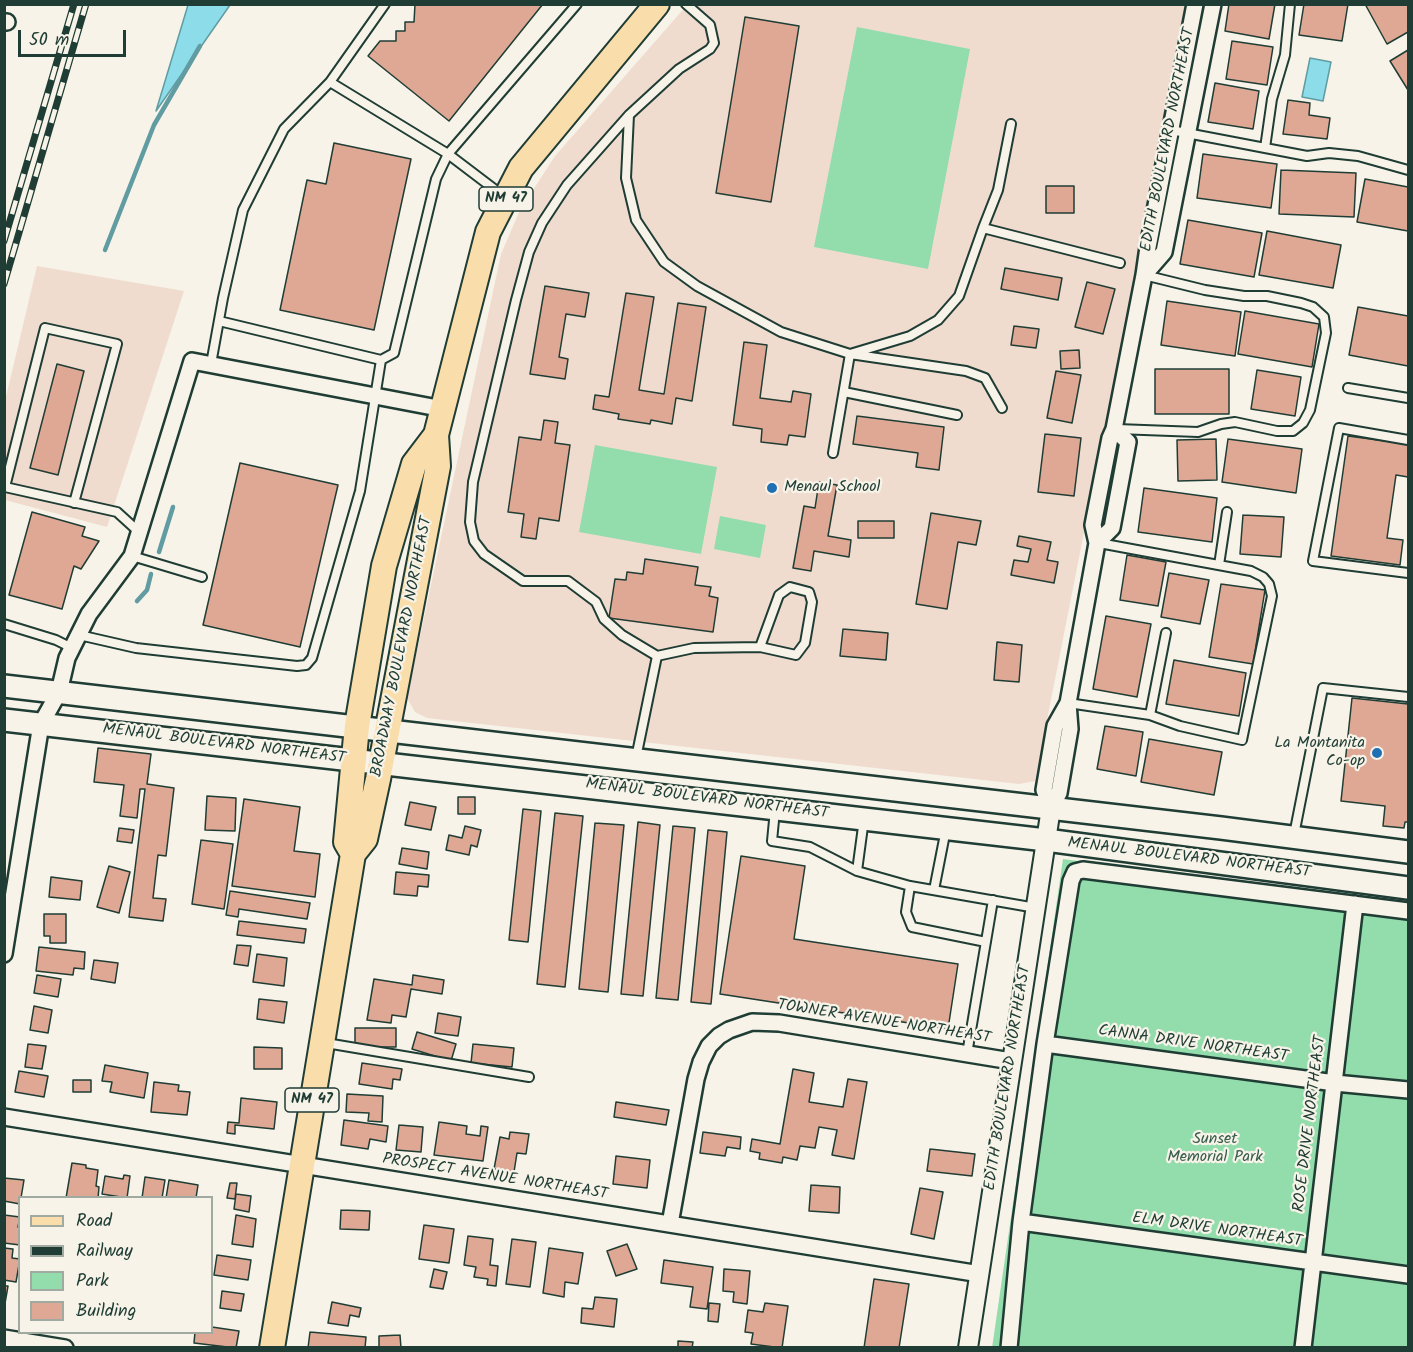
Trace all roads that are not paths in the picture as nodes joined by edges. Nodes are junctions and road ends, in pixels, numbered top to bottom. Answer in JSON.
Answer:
{"nodes":[{"id":1,"x":385,"y":4,"type":"edge"},
{"id":2,"x":577,"y":4,"type":"edge"},
{"id":3,"x":657,"y":4,"type":"edge"},
{"id":4,"x":686,"y":4,"type":"edge"},
{"id":5,"x":1195,"y":4,"type":"edge"},
{"id":6,"x":1213,"y":4,"type":"edge"},
{"id":7,"x":1290,"y":4,"type":"edge"},
{"id":8,"x":330,"y":82,"type":"junction"},
{"id":9,"x":629,"y":115,"type":"junction"},
{"id":10,"x":1011,"y":124,"type":"dead end"},
{"id":11,"x":1171,"y":130,"type":"junction"},
{"id":12,"x":1188,"y":133,"type":"junction"},
{"id":13,"x":1265,"y":148,"type":"junction"},
{"id":14,"x":448,"y":154,"type":"junction"},
{"id":15,"x":1408,"y":170,"type":"edge"},
{"id":16,"x":506,"y":198,"type":"junction"},
{"id":17,"x":982,"y":228,"type":"junction"},
{"id":18,"x":1120,"y":263,"type":"dead end"},
{"id":19,"x":1144,"y":275,"type":"junction"},
{"id":20,"x":219,"y":321,"type":"junction"},
{"id":21,"x":850,"y":354,"type":"junction"},
{"id":22,"x":381,"y":360,"type":"junction"},
{"id":23,"x":211,"y":364,"type":"junction"},
{"id":24,"x":1348,"y":388,"type":"dead end"},
{"id":25,"x":844,"y":392,"type":"junction"},
{"id":26,"x":375,"y":395,"type":"junction"},
{"id":27,"x":1408,"y":398,"type":"edge"},
{"id":28,"x":1002,"y":408,"type":"dead end"},
{"id":29,"x":443,"y":409,"type":"junction"},
{"id":30,"x":957,"y":415,"type":"dead end"},
{"id":31,"x":1114,"y":429,"type":"junction"},
{"id":32,"x":436,"y":435,"type":"junction"},
{"id":33,"x":1408,"y":440,"type":"edge"},
{"id":34,"x":833,"y":453,"type":"dead end"},
{"id":35,"x":74,"y":503,"type":"junction"},
{"id":36,"x":1227,"y":512,"type":"dead end"},
{"id":37,"x":139,"y":532,"type":"junction"},
{"id":38,"x":1097,"y":543,"type":"junction"},
{"id":39,"x":132,"y":556,"type":"junction"},
{"id":40,"x":1219,"y":565,"type":"junction"},
{"id":41,"x":1408,"y":573,"type":"edge"},
{"id":42,"x":202,"y":577,"type":"dead end"},
{"id":43,"x":4,"y":624,"type":"edge"},
{"id":44,"x":1166,"y":633,"type":"dead end"},
{"id":45,"x":75,"y":641,"type":"junction"},
{"id":46,"x":760,"y":647,"type":"junction"},
{"id":47,"x":657,"y":656,"type":"junction"},
{"id":48,"x":4,"y":686,"type":"edge"},
{"id":49,"x":59,"y":692,"type":"junction"},
{"id":50,"x":1408,"y":697,"type":"edge"},
{"id":51,"x":1068,"y":703,"type":"junction"},
{"id":52,"x":1150,"y":715,"type":"junction"},
{"id":53,"x":4,"y":720,"type":"edge"},
{"id":54,"x":41,"y":724,"type":"junction"},
{"id":55,"x":357,"y":726,"type":"junction"},
{"id":56,"x":388,"y":730,"type":"junction"},
{"id":57,"x":354,"y":760,"type":"junction"},
{"id":58,"x":636,"y":760,"type":"junction"},
{"id":59,"x":381,"y":763,"type":"junction"},
{"id":60,"x":633,"y":792,"type":"junction"},
{"id":61,"x":776,"y":808,"type":"junction"},
{"id":62,"x":1051,"y":808,"type":"junction"},
{"id":63,"x":864,"y":819,"type":"junction"},
{"id":64,"x":946,"y":829,"type":"junction"},
{"id":65,"x":1294,"y":837,"type":"junction"},
{"id":66,"x":1046,"y":840,"type":"junction"},
{"id":67,"x":1408,"y":852,"type":"edge"},
{"id":68,"x":352,"y":854,"type":"junction"},
{"id":69,"x":857,"y":871,"type":"junction"},
{"id":70,"x":910,"y":886,"type":"junction"},
{"id":71,"x":1408,"y":888,"type":"edge"},
{"id":72,"x":934,"y":890,"type":"junction"},
{"id":73,"x":993,"y":900,"type":"junction"},
{"id":74,"x":1355,"y":904,"type":"junction"},
{"id":75,"x":1036,"y":908,"type":"junction"},
{"id":76,"x":1408,"y":911,"type":"edge"},
{"id":77,"x":986,"y":942,"type":"junction"},
{"id":78,"x":4,"y":954,"type":"edge"},
{"id":79,"x":321,"y":1042,"type":"junction"},
{"id":80,"x":1045,"y":1044,"type":"junction"},
{"id":81,"x":967,"y":1054,"type":"junction"},
{"id":82,"x":1011,"y":1061,"type":"junction"},
{"id":83,"x":529,"y":1077,"type":"dead end"},
{"id":84,"x":1335,"y":1083,"type":"junction"},
{"id":85,"x":1408,"y":1090,"type":"edge"},
{"id":86,"x":4,"y":1117,"type":"edge"},
{"id":87,"x":301,"y":1166,"type":"junction"},
{"id":88,"x":1021,"y":1222,"type":"junction"},
{"id":89,"x":670,"y":1224,"type":"junction"},
{"id":90,"x":1312,"y":1263,"type":"junction"},
{"id":91,"x":980,"y":1274,"type":"junction"},
{"id":92,"x":1408,"y":1275,"type":"edge"},
{"id":93,"x":4,"y":1338,"type":"edge"},
{"id":94,"x":65,"y":1347,"type":"edge"},
{"id":95,"x":273,"y":1347,"type":"edge"},
{"id":96,"x":968,"y":1347,"type":"edge"},
{"id":97,"x":1009,"y":1347,"type":"edge"},
{"id":98,"x":1303,"y":1347,"type":"edge"}],
"edges":[{"from":1,"to":8,"type":"lane"},
{"from":2,"to":14,"type":"lane"},
{"from":3,"to":16,"type":"main road","name":"BROADWAY BOULEVARD NORTHEAST","number":"NM 47"},
{"from":4,"to":9,"type":"lane"},
{"from":5,"to":11,"type":"street","name":"EDITH BOULEVARD NORTHEAST"},
{"from":6,"to":12,"type":"street","name":"EDITH BOULEVARD NORTHEAST"},
{"from":7,"to":13,"type":"lane"},
{"from":8,"to":14,"type":"lane"},
{"from":8,"to":20,"type":"lane"},
{"from":9,"to":21,"type":"lane"},
{"from":9,"to":47,"type":"lane"},
{"from":10,"to":17,"type":"lane"},
{"from":11,"to":12,"type":"lane"},
{"from":11,"to":19,"type":"street","name":"EDITH BOULEVARD NORTHEAST"},
{"from":12,"to":13,"type":"lane"},
{"from":12,"to":19,"type":"street","name":"EDITH BOULEVARD NORTHEAST"},
{"from":13,"to":15,"type":"lane"},
{"from":14,"to":16,"type":"lane"},
{"from":14,"to":22,"type":"lane"},
{"from":16,"to":29,"type":"main road","name":"BROADWAY BOULEVARD NORTHEAST","number":"NM 47"},
{"from":17,"to":18,"type":"lane"},
{"from":17,"to":21,"type":"lane"},
{"from":19,"to":31,"type":"street","name":"EDITH BOULEVARD NORTHEAST"},
{"from":19,"to":31,"type":"lane"},
{"from":20,"to":22,"type":"lane"},
{"from":20,"to":23,"type":"lane"},
{"from":21,"to":25,"type":"lane"},
{"from":21,"to":28,"type":"lane"},
{"from":22,"to":26,"type":"lane"},
{"from":23,"to":26,"type":"street"},
{"from":23,"to":37,"type":"street"},
{"from":24,"to":27,"type":"lane"},
{"from":25,"to":30,"type":"lane"},
{"from":25,"to":34,"type":"lane"},
{"from":26,"to":29,"type":"street"},
{"from":26,"to":45,"type":"lane"},
{"from":29,"to":32,"type":"main road","name":"BROADWAY BOULEVARD NORTHEAST","number":"NM 47"},
{"from":31,"to":38,"type":"street","name":"EDITH BOULEVARD NORTHEAST"},
{"from":32,"to":55,"type":"main road","name":"BROADWAY BOULEVARD NORTHEAST","number":"NM 47"},
{"from":32,"to":56,"type":"main road","name":"BROADWAY BOULEVARD NORTHEAST","number":"NM 47"},
{"from":33,"to":41,"type":"lane"},
{"from":35,"to":35,"type":"lane"},
{"from":35,"to":37,"type":"lane"},
{"from":36,"to":40,"type":"lane"},
{"from":37,"to":39,"type":"street"},
{"from":38,"to":40,"type":"lane"},
{"from":38,"to":51,"type":"street","name":"EDITH BOULEVARD NORTHEAST"},
{"from":39,"to":42,"type":"lane"},
{"from":39,"to":45,"type":"street"},
{"from":40,"to":52,"type":"lane"},
{"from":43,"to":45,"type":"lane"},
{"from":44,"to":52,"type":"lane"},
{"from":45,"to":49,"type":"street"},
{"from":46,"to":46,"type":"lane"},
{"from":46,"to":47,"type":"lane"},
{"from":47,"to":58,"type":"lane"},
{"from":48,"to":49,"type":"main road","name":"MENAUL BOULEVARD NORTHEAST"},
{"from":49,"to":54,"type":"street"},
{"from":49,"to":55,"type":"main road","name":"MENAUL BOULEVARD NORTHEAST"},
{"from":50,"to":65,"type":"lane"},
{"from":51,"to":52,"type":"lane"},
{"from":51,"to":62,"type":"street","name":"EDITH BOULEVARD NORTHEAST"},
{"from":53,"to":54,"type":"main road","name":"MENAUL BOULEVARD NORTHEAST"},
{"from":54,"to":57,"type":"main road","name":"MENAUL BOULEVARD NORTHEAST"},
{"from":54,"to":78,"type":"street"},
{"from":55,"to":56,"type":"main road","name":"MENAUL BOULEVARD NORTHEAST"},
{"from":55,"to":57,"type":"main road","name":"BROADWAY BOULEVARD NORTHEAST","number":"NM 47"},
{"from":56,"to":58,"type":"main road","name":"MENAUL BOULEVARD NORTHEAST"},
{"from":56,"to":59,"type":"main road","name":"BROADWAY BOULEVARD NORTHEAST","number":"NM 47"},
{"from":57,"to":59,"type":"main road","name":"MENAUL BOULEVARD NORTHEAST"},
{"from":57,"to":68,"type":"main road","name":"BROADWAY BOULEVARD NORTHEAST","number":"NM 47"},
{"from":58,"to":60,"type":"main road"},
{"from":58,"to":62,"type":"main road","name":"MENAUL BOULEVARD NORTHEAST"},
{"from":59,"to":60,"type":"main road","name":"MENAUL BOULEVARD NORTHEAST"},
{"from":59,"to":68,"type":"main road","name":"BROADWAY BOULEVARD NORTHEAST","number":"NM 47"},
{"from":60,"to":61,"type":"main road","name":"MENAUL BOULEVARD NORTHEAST"},
{"from":61,"to":63,"type":"main road","name":"MENAUL BOULEVARD NORTHEAST"},
{"from":61,"to":69,"type":"lane"},
{"from":62,"to":65,"type":"main road","name":"MENAUL BOULEVARD NORTHEAST"},
{"from":62,"to":66,"type":"street","name":"EDITH BOULEVARD NORTHEAST"},
{"from":63,"to":64,"type":"main road","name":"MENAUL BOULEVARD NORTHEAST"},
{"from":63,"to":69,"type":"lane"},
{"from":64,"to":66,"type":"main road","name":"MENAUL BOULEVARD NORTHEAST"},
{"from":64,"to":72,"type":"lane"},
{"from":65,"to":67,"type":"main road","name":"MENAUL BOULEVARD NORTHEAST"},
{"from":66,"to":71,"type":"main road","name":"MENAUL BOULEVARD NORTHEAST"},
{"from":66,"to":75,"type":"street","name":"EDITH BOULEVARD NORTHEAST"},
{"from":68,"to":79,"type":"main road","name":"BROADWAY BOULEVARD NORTHEAST","number":"NM 47"},
{"from":69,"to":70,"type":"lane"},
{"from":70,"to":72,"type":"lane"},
{"from":70,"to":77,"type":"lane"},
{"from":72,"to":73,"type":"lane"},
{"from":73,"to":75,"type":"lane"},
{"from":73,"to":77,"type":"lane"},
{"from":74,"to":76,"type":"street"},
{"from":74,"to":80,"type":"street"},
{"from":74,"to":84,"type":"street","name":"ROSE DRIVE NORTHEAST"},
{"from":75,"to":82,"type":"street","name":"EDITH BOULEVARD NORTHEAST"},
{"from":77,"to":81,"type":"lane"},
{"from":79,"to":83,"type":"lane"},
{"from":79,"to":87,"type":"main road","name":"BROADWAY BOULEVARD NORTHEAST","number":"NM 47"},
{"from":80,"to":84,"type":"street","name":"CANNA DRIVE NORTHEAST"},
{"from":80,"to":88,"type":"street"},
{"from":81,"to":82,"type":"street","name":"TOWNER AVENUE NORTHEAST"},
{"from":81,"to":89,"type":"street","name":"TOWNER AVENUE NORTHEAST"},
{"from":82,"to":91,"type":"street","name":"EDITH BOULEVARD NORTHEAST"},
{"from":84,"to":85,"type":"street","name":"CANNA DRIVE NORTHEAST"},
{"from":84,"to":90,"type":"street","name":"ROSE DRIVE NORTHEAST"},
{"from":86,"to":87,"type":"street","name":"PROSPECT AVENUE NORTHEAST"},
{"from":87,"to":89,"type":"street","name":"PROSPECT AVENUE NORTHEAST"},
{"from":87,"to":95,"type":"main road","name":"BROADWAY BOULEVARD NORTHEAST","number":"NM 47"},
{"from":88,"to":90,"type":"street","name":"ELM DRIVE NORTHEAST"},
{"from":88,"to":97,"type":"street"},
{"from":89,"to":91,"type":"street","name":"PROSPECT AVENUE NORTHEAST"},
{"from":90,"to":92,"type":"street","name":"ELM DRIVE NORTHEAST"},
{"from":90,"to":98,"type":"street","name":"ROSE DRIVE NORTHEAST"},
{"from":91,"to":96,"type":"street","name":"EDITH BOULEVARD NORTHEAST"},
{"from":93,"to":94,"type":"street"}]}
